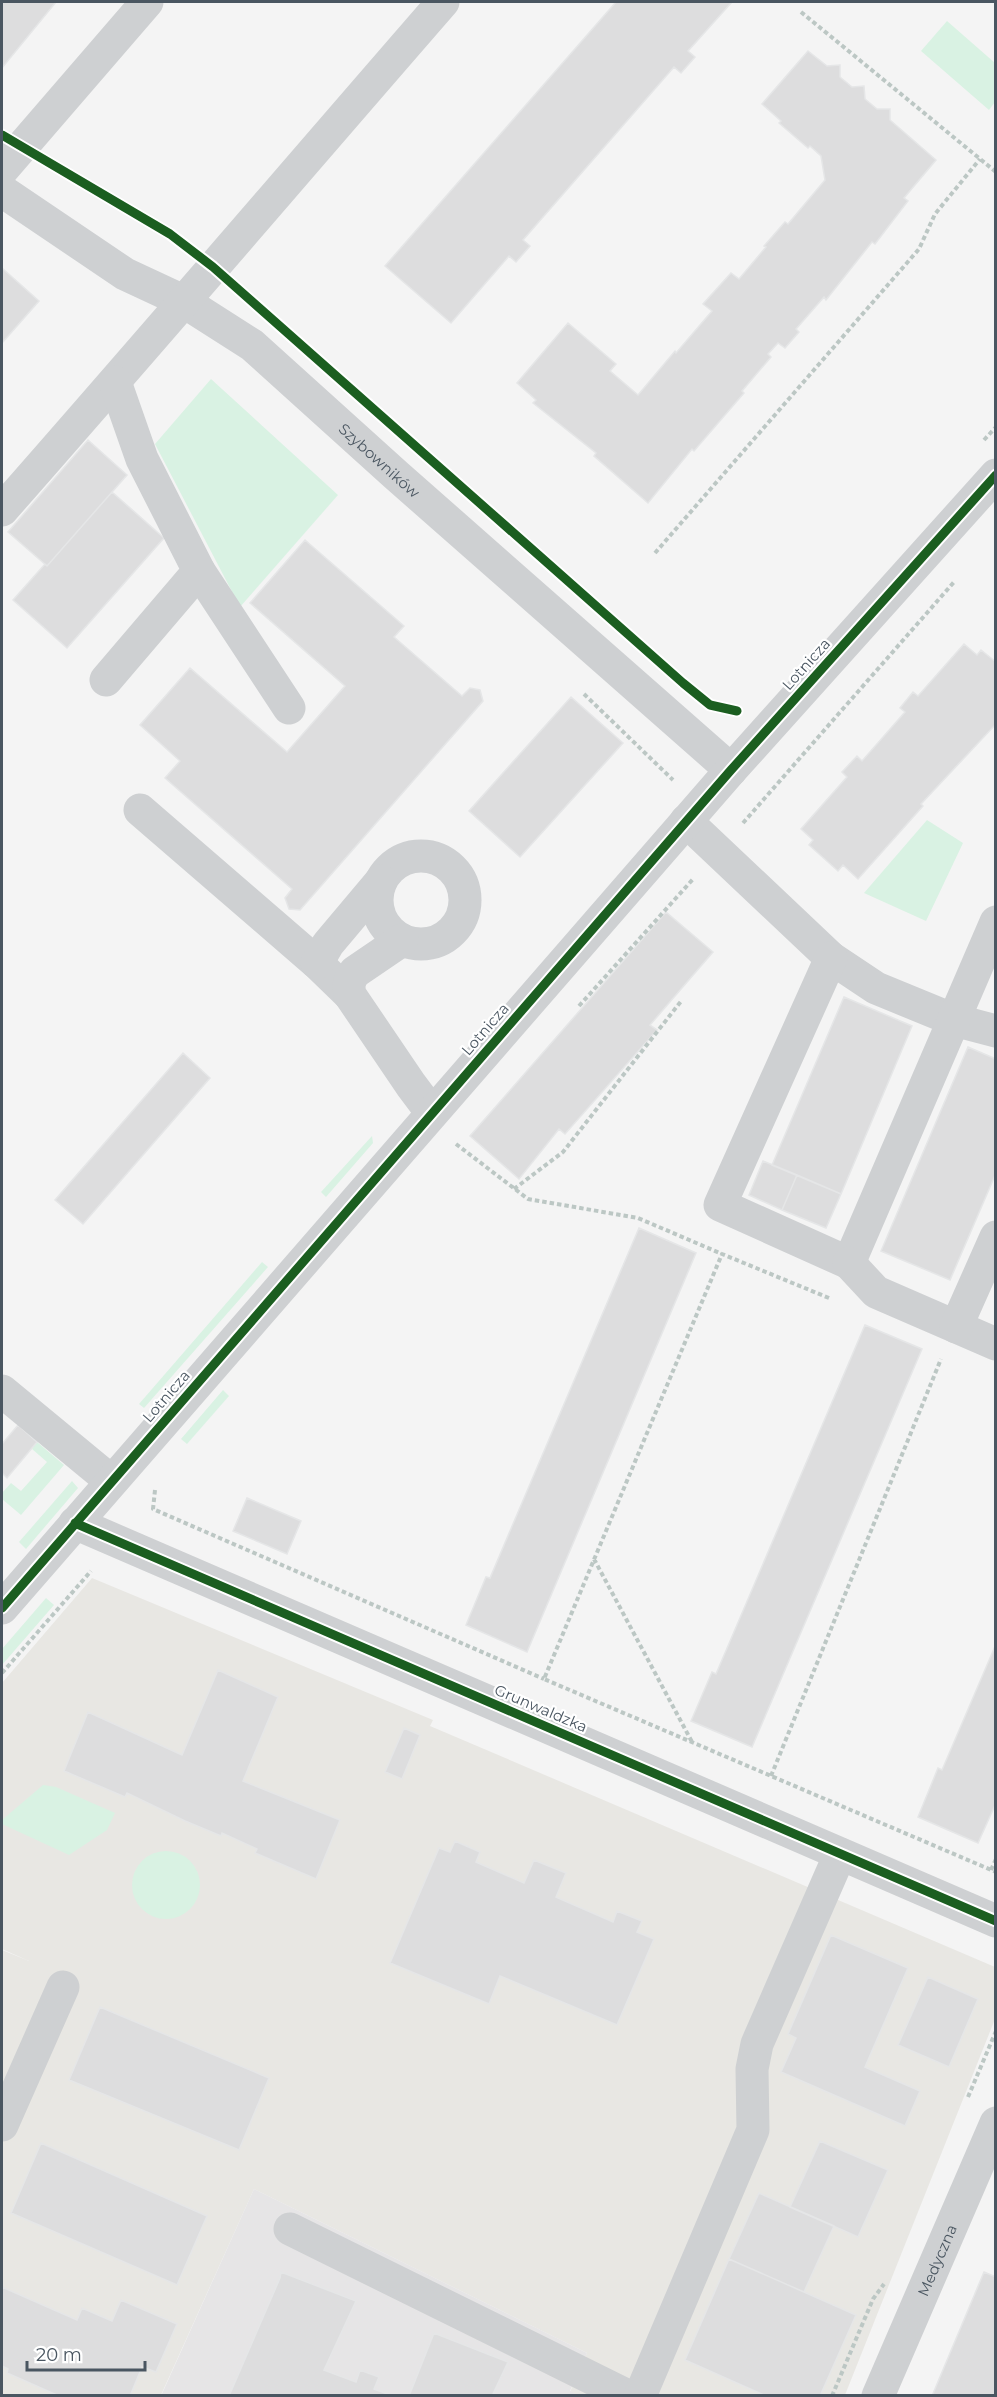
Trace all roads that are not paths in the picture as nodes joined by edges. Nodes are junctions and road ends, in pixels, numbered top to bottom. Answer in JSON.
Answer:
{"nodes":[{"id":1,"x":147,"y":2,"type":"edge"},
{"id":2,"x":443,"y":2,"type":"edge"},
{"id":3,"x":2,"y":170,"type":"edge"},
{"id":4,"x":2,"y":192,"type":"edge"},
{"id":5,"x":183,"y":301,"type":"junction"},
{"id":6,"x":115,"y":382,"type":"junction"},
{"id":7,"x":995,"y":476,"type":"edge"},
{"id":8,"x":2,"y":510,"type":"edge"},
{"id":9,"x":199,"y":571,"type":"junction"},
{"id":10,"x":106,"y":680,"type":"dead end"},
{"id":11,"x":289,"y":708,"type":"dead end"},
{"id":12,"x":731,"y":770,"type":"junction"},
{"id":13,"x":140,"y":810,"type":"dead end"},
{"id":14,"x":686,"y":821,"type":"junction"},
{"id":15,"x":381,"y":881,"type":"junction"},
{"id":16,"x":996,"y":922,"type":"edge"},
{"id":17,"x":402,"y":940,"type":"junction"},
{"id":18,"x":831,"y":958,"type":"junction"},
{"id":19,"x":317,"y":963,"type":"junction"},
{"id":20,"x":350,"y":995,"type":"junction"},
{"id":21,"x":954,"y":1020,"type":"junction"},
{"id":22,"x":996,"y":1031,"type":"edge"},
{"id":23,"x":432,"y":1113,"type":"junction"},
{"id":24,"x":996,"y":1237,"type":"edge"},
{"id":25,"x":849,"y":1263,"type":"junction"},
{"id":26,"x":956,"y":1327,"type":"junction"},
{"id":27,"x":996,"y":1344,"type":"edge"},
{"id":28,"x":6,"y":1403,"type":"edge"},
{"id":29,"x":111,"y":1482,"type":"junction"},
{"id":30,"x":75,"y":1523,"type":"junction"},
{"id":31,"x":2,"y":1608,"type":"edge"},
{"id":32,"x":840,"y":1854,"type":"junction"},
{"id":33,"x":996,"y":1921,"type":"edge"},
{"id":34,"x":63,"y":1987,"type":"dead end"},
{"id":35,"x":996,"y":2123,"type":"edge"},
{"id":36,"x":2,"y":2125,"type":"edge"},
{"id":37,"x":290,"y":2229,"type":"dead end"},
{"id":38,"x":628,"y":2396,"type":"edge"},
{"id":39,"x":640,"y":2396,"type":"edge"},
{"id":40,"x":878,"y":2396,"type":"edge"}],
"edges":[{"from":1,"to":3,"type":"street"},
{"from":2,"to":5,"type":"street"},
{"from":4,"to":5,"type":"street","name":"Szybowników"},
{"from":5,"to":6,"type":"street"},
{"from":5,"to":12,"type":"street","name":"Szybowników"},
{"from":6,"to":8,"type":"street"},
{"from":6,"to":9,"type":"street"},
{"from":7,"to":12,"type":"street","name":"Lotnicza"},
{"from":9,"to":10,"type":"street"},
{"from":9,"to":11,"type":"street"},
{"from":12,"to":14,"type":"street","name":"Lotnicza"},
{"from":13,"to":19,"type":"street"},
{"from":14,"to":18,"type":"street"},
{"from":14,"to":23,"type":"street","name":"Lotnicza"},
{"from":15,"to":17,"type":"street"},
{"from":15,"to":17,"type":"street"},
{"from":15,"to":19,"type":"street"},
{"from":16,"to":21,"type":"street"},
{"from":17,"to":20,"type":"street"},
{"from":18,"to":21,"type":"street"},
{"from":18,"to":25,"type":"street"},
{"from":19,"to":20,"type":"street"},
{"from":20,"to":23,"type":"street"},
{"from":21,"to":22,"type":"street"},
{"from":21,"to":25,"type":"street"},
{"from":23,"to":29,"type":"street","name":"Lotnicza"},
{"from":24,"to":26,"type":"street"},
{"from":25,"to":26,"type":"street"},
{"from":26,"to":27,"type":"street"},
{"from":28,"to":29,"type":"street"},
{"from":29,"to":30,"type":"street","name":"Lotnicza"},
{"from":30,"to":31,"type":"street","name":"Lotnicza"},
{"from":30,"to":32,"type":"street","name":"Grunwaldzka"},
{"from":32,"to":33,"type":"street","name":"Grunwaldzka"},
{"from":32,"to":39,"type":"street"},
{"from":34,"to":36,"type":"street"},
{"from":35,"to":40,"type":"street","name":"Medyczna"},
{"from":37,"to":38,"type":"street"}]}
